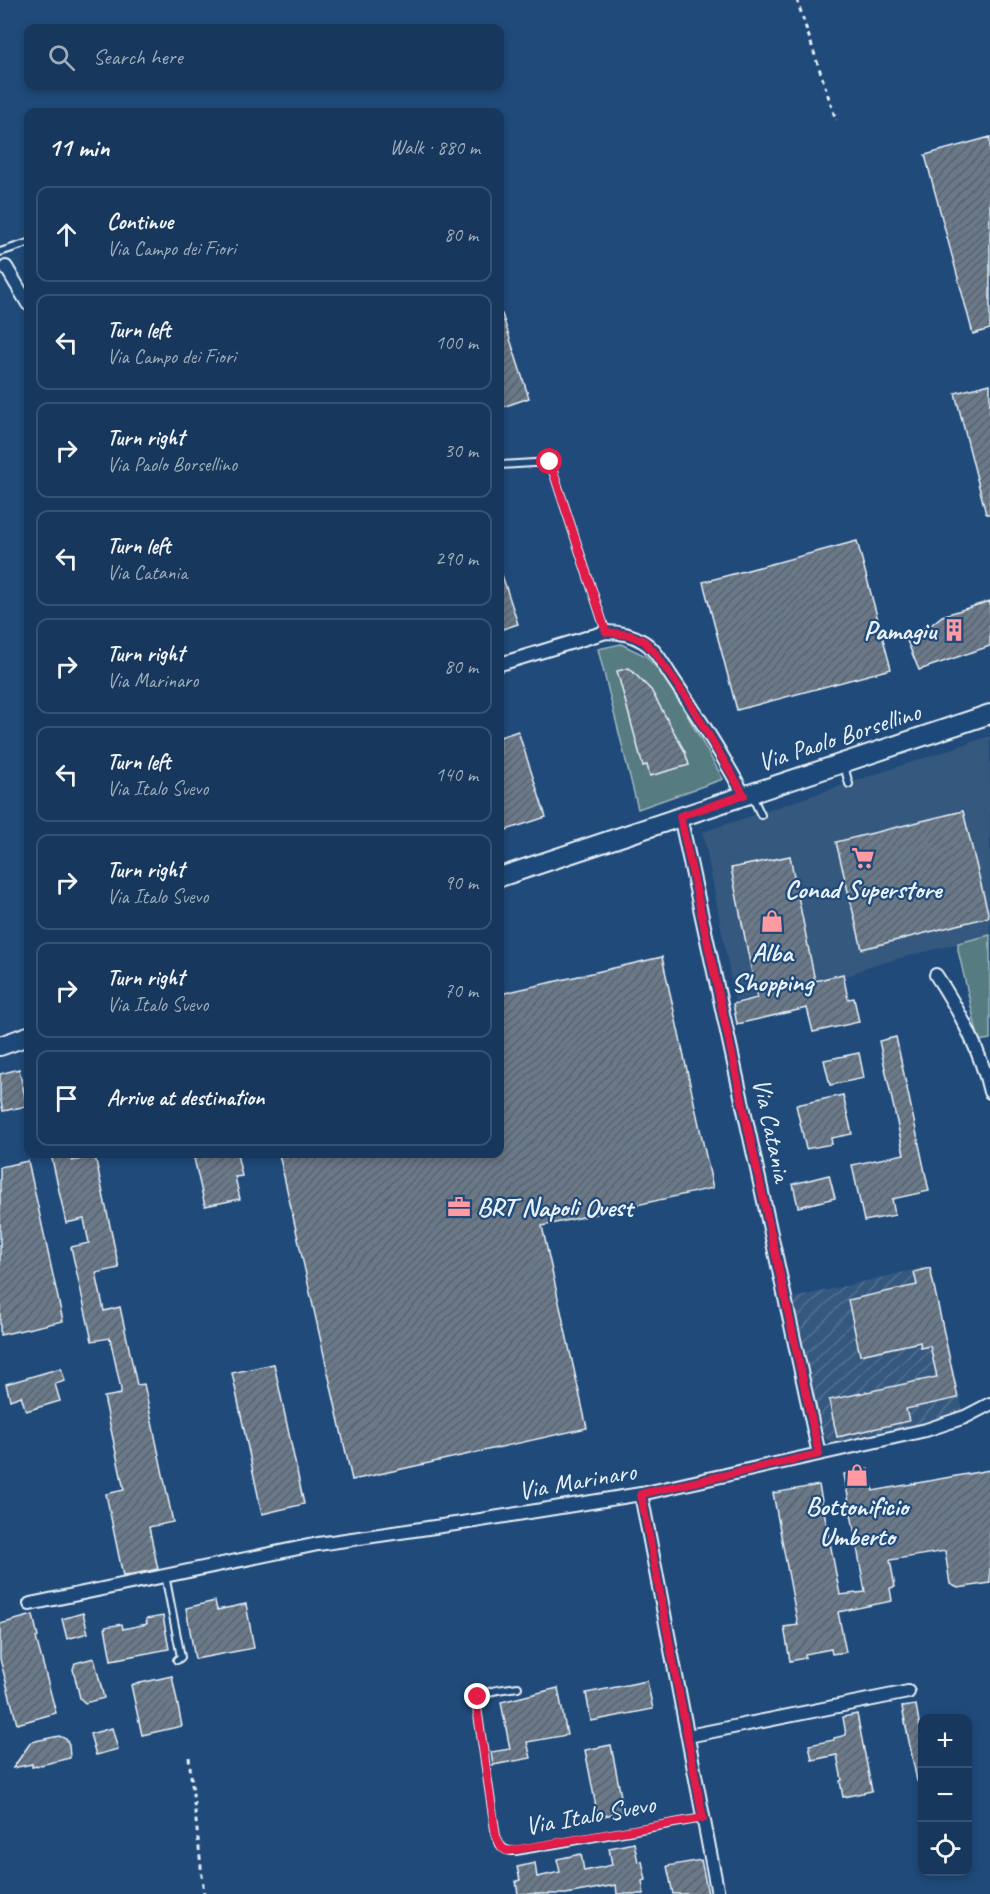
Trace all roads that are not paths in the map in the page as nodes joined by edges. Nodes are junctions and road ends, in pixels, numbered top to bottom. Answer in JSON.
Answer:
{"nodes":[{"id":1,"x":24,"y":244,"type":"edge"},
{"id":2,"x":0,"y":252,"type":"edge"},
{"id":3,"x":6,"y":267,"type":"joint"},
{"id":4,"x":24,"y":297,"type":"edge"},
{"id":5,"x":504,"y":465,"type":"edge"},
{"id":6,"x":606,"y":632,"type":"junction"},
{"id":7,"x":504,"y":663,"type":"edge"},
{"id":8,"x":989,"y":717,"type":"edge"},
{"id":9,"x":843,"y":762,"type":"junction"},
{"id":10,"x":849,"y":784,"type":"dead end"},
{"id":11,"x":747,"y":794,"type":"junction"},
{"id":12,"x":761,"y":815,"type":"dead end"},
{"id":13,"x":680,"y":816,"type":"junction"},
{"id":14,"x":504,"y":876,"type":"edge"},
{"id":15,"x":936,"y":975,"type":"dead end"},
{"id":16,"x":24,"y":1037,"type":"edge"},
{"id":17,"x":0,"y":1046,"type":"edge"},
{"id":18,"x":990,"y":1092,"type":"edge"},
{"id":19,"x":990,"y":1404,"type":"edge"},
{"id":20,"x":819,"y":1454,"type":"junction"},
{"id":21,"x":641,"y":1494,"type":"junction"},
{"id":22,"x":165,"y":1575,"type":"junction"},
{"id":23,"x":30,"y":1604,"type":"dead end"},
{"id":24,"x":177,"y":1660,"type":"dead end"},
{"id":25,"x":518,"y":1687,"type":"dead end"},
{"id":26,"x":908,"y":1692,"type":"dead end"},
{"id":27,"x":688,"y":1736,"type":"junction"},
{"id":28,"x":703,"y":1818,"type":"junction"},
{"id":29,"x":718,"y":1894,"type":"edge"}],
"edges":[{"from":1,"to":2,"type":"lane"},
{"from":2,"to":3,"type":"lane"},
{"from":3,"to":4,"type":"street"},
{"from":5,"to":6,"type":"lane"},
{"from":6,"to":7,"type":"street"},
{"from":6,"to":11,"type":"street"},
{"from":8,"to":9,"type":"main road","name":"Via Paolo Borsellino"},
{"from":9,"to":10,"type":"lane"},
{"from":9,"to":11,"type":"main road","name":"Via Paolo Borsellino"},
{"from":11,"to":12,"type":"lane"},
{"from":11,"to":13,"type":"main road","name":"Via Paolo Borsellino"},
{"from":13,"to":14,"type":"main road","name":"Via Paolo Borsellino"},
{"from":13,"to":20,"type":"street","name":"Via Catania"},
{"from":15,"to":18,"type":"street"},
{"from":16,"to":17,"type":"main road"},
{"from":19,"to":20,"type":"street","name":"Via Marinaro"},
{"from":20,"to":21,"type":"street","name":"Via Marinaro"},
{"from":21,"to":22,"type":"street","name":"Via Marinaro"},
{"from":21,"to":27,"type":"street"},
{"from":22,"to":23,"type":"street","name":"Via Marinaro"},
{"from":22,"to":24,"type":"lane"},
{"from":25,"to":28,"type":"lane","name":"Via Italo Svevo"},
{"from":26,"to":27,"type":"street"},
{"from":27,"to":28,"type":"street"},
{"from":28,"to":29,"type":"street"}]}
